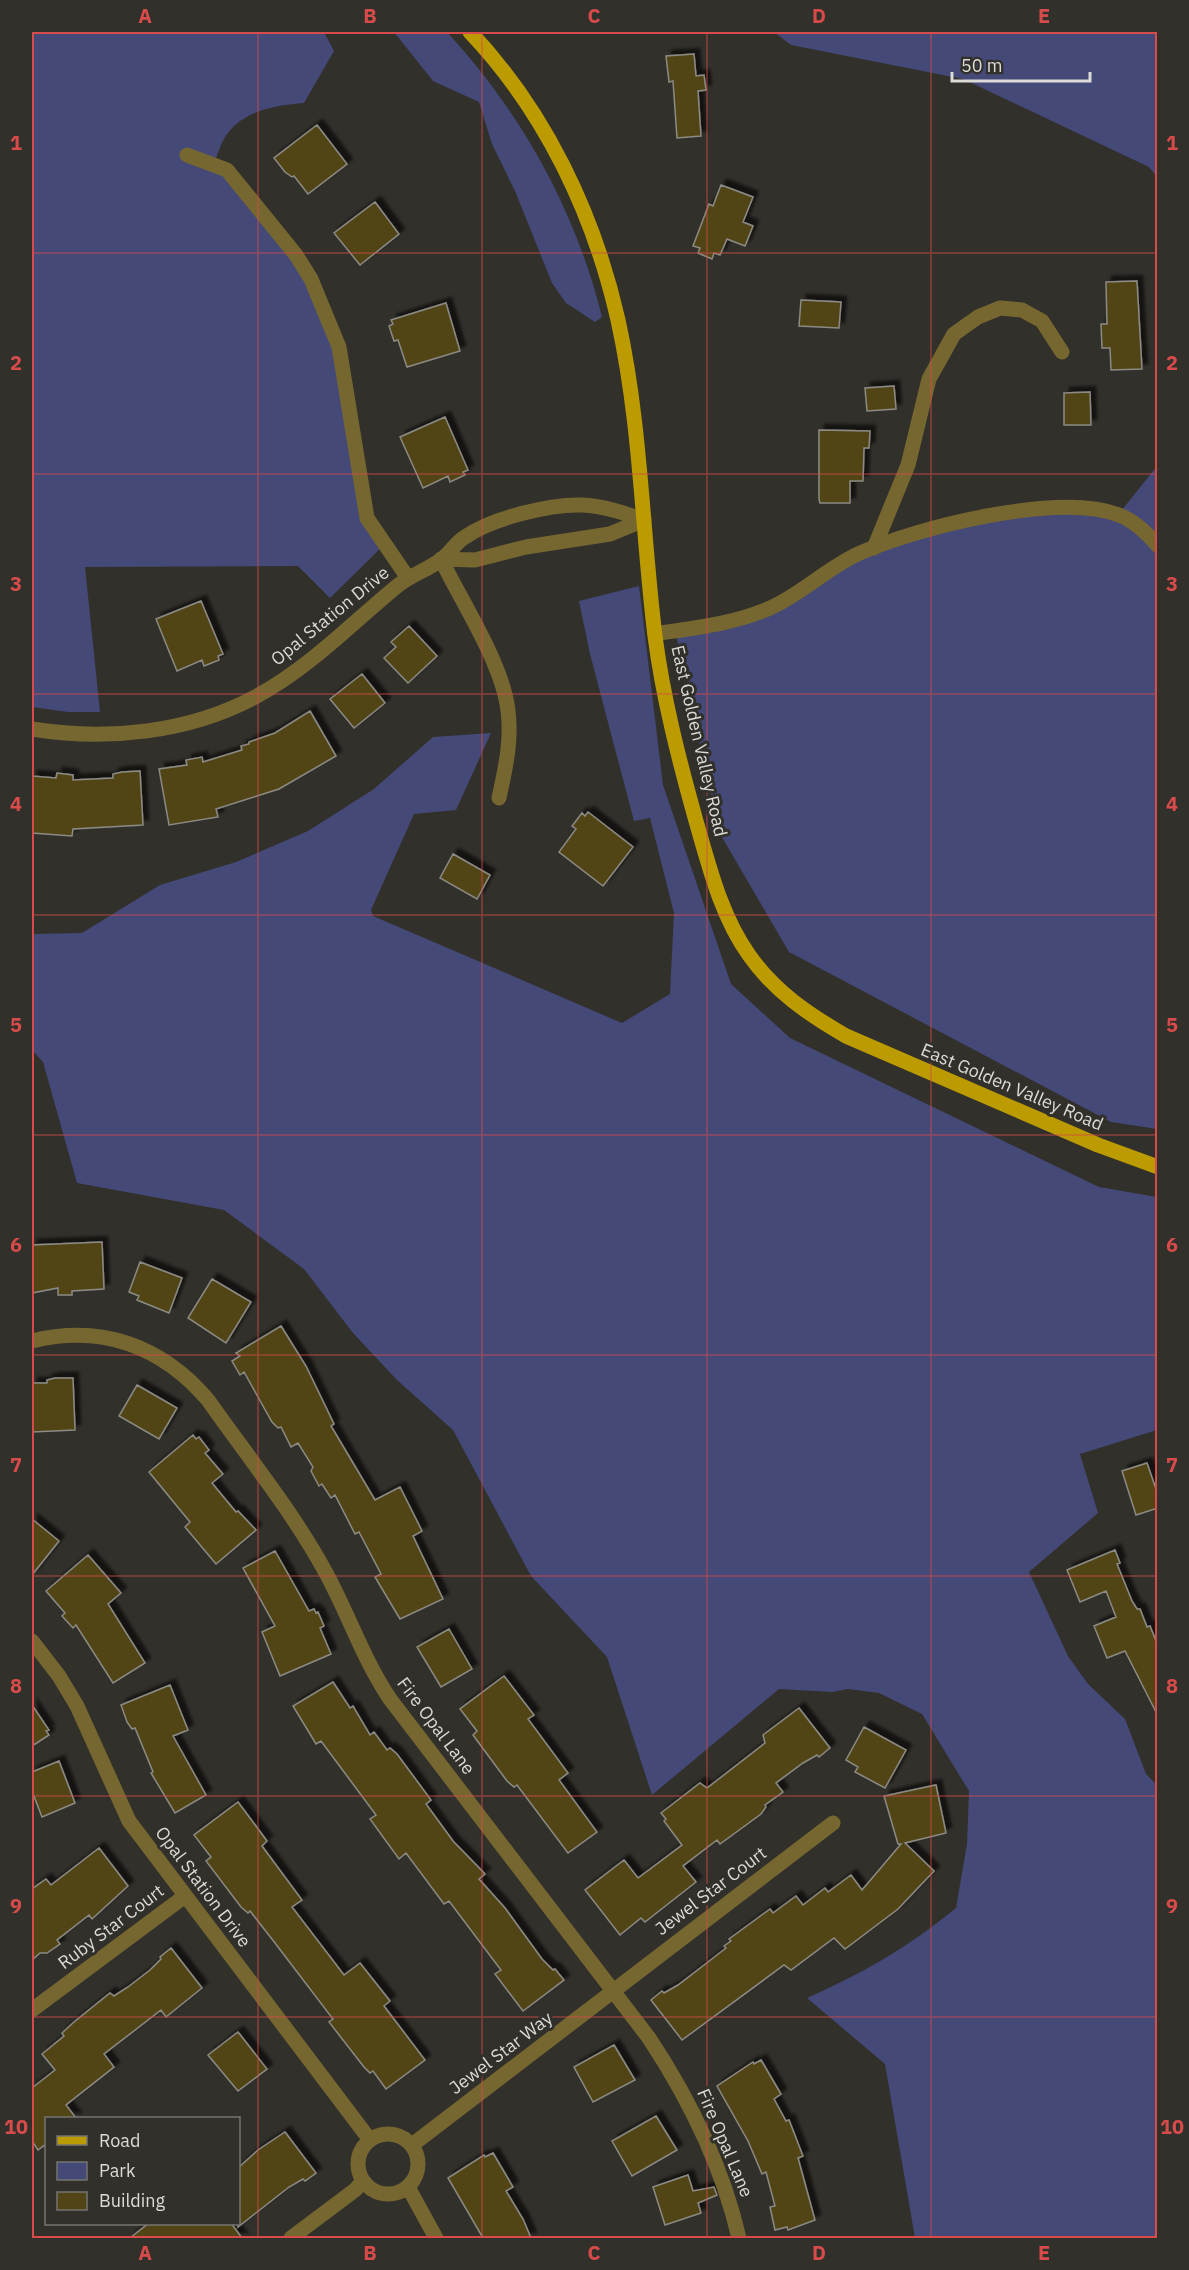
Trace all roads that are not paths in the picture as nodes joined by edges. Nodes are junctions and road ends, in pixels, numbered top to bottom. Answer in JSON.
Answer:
{"nodes":[{"id":1,"x":470,"y":32,"type":"edge"},
{"id":2,"x":187,"y":155,"type":"dead end"},
{"id":3,"x":1062,"y":352,"type":"dead end"},
{"id":4,"x":644,"y":520,"type":"junction"},
{"id":5,"x":1158,"y":546,"type":"edge"},
{"id":6,"x":874,"y":548,"type":"junction"},
{"id":7,"x":441,"y":560,"type":"junction"},
{"id":8,"x":408,"y":578,"type":"junction"},
{"id":9,"x":655,"y":634,"type":"junction"},
{"id":10,"x":32,"y":729,"type":"edge"},
{"id":11,"x":499,"y":798,"type":"dead end"},
{"id":12,"x":1158,"y":1167,"type":"edge"},
{"id":13,"x":32,"y":1341,"type":"edge"},
{"id":14,"x":32,"y":1641,"type":"edge"},
{"id":15,"x":833,"y":1823,"type":"dead end"},
{"id":16,"x":185,"y":1896,"type":"junction"},
{"id":17,"x":613,"y":1991,"type":"junction"},
{"id":18,"x":32,"y":2010,"type":"edge"},
{"id":19,"x":370,"y":2140,"type":"junction"},
{"id":20,"x":412,"y":2145,"type":"junction"},
{"id":21,"x":363,"y":2181,"type":"junction"},
{"id":22,"x":408,"y":2187,"type":"junction"},
{"id":23,"x":291,"y":2238,"type":"edge"},
{"id":24,"x":436,"y":2238,"type":"edge"},
{"id":25,"x":739,"y":2238,"type":"edge"}],
"edges":[{"from":1,"to":4,"type":"main road","name":"East Golden Valley Road"},
{"from":2,"to":8,"type":"street"},
{"from":3,"to":6,"type":"street"},
{"from":4,"to":7,"type":"street","name":"Opal Station Drive"},
{"from":4,"to":7,"type":"street","name":"Opal Station Drive"},
{"from":4,"to":9,"type":"main road","name":"East Golden Valley Road"},
{"from":5,"to":6,"type":"street"},
{"from":6,"to":9,"type":"street"},
{"from":7,"to":8,"type":"street","name":"Opal Station Drive"},
{"from":7,"to":11,"type":"street"},
{"from":8,"to":10,"type":"street","name":"Opal Station Drive"},
{"from":9,"to":12,"type":"main road","name":"East Golden Valley Road"},
{"from":13,"to":17,"type":"street","name":"Fire Opal Lane"},
{"from":14,"to":16,"type":"street","name":"Opal Station Drive"},
{"from":15,"to":17,"type":"street","name":"Jewel Star Court"},
{"from":16,"to":18,"type":"street","name":"Ruby Star Court"},
{"from":16,"to":19,"type":"street","name":"Opal Station Drive"},
{"from":17,"to":20,"type":"street","name":"Jewel Star Way"},
{"from":17,"to":25,"type":"street","name":"Fire Opal Lane"},
{"from":19,"to":20,"type":"street"},
{"from":19,"to":21,"type":"street"},
{"from":20,"to":22,"type":"street"},
{"from":21,"to":22,"type":"street"},
{"from":21,"to":23,"type":"street"},
{"from":22,"to":24,"type":"street"}]}
